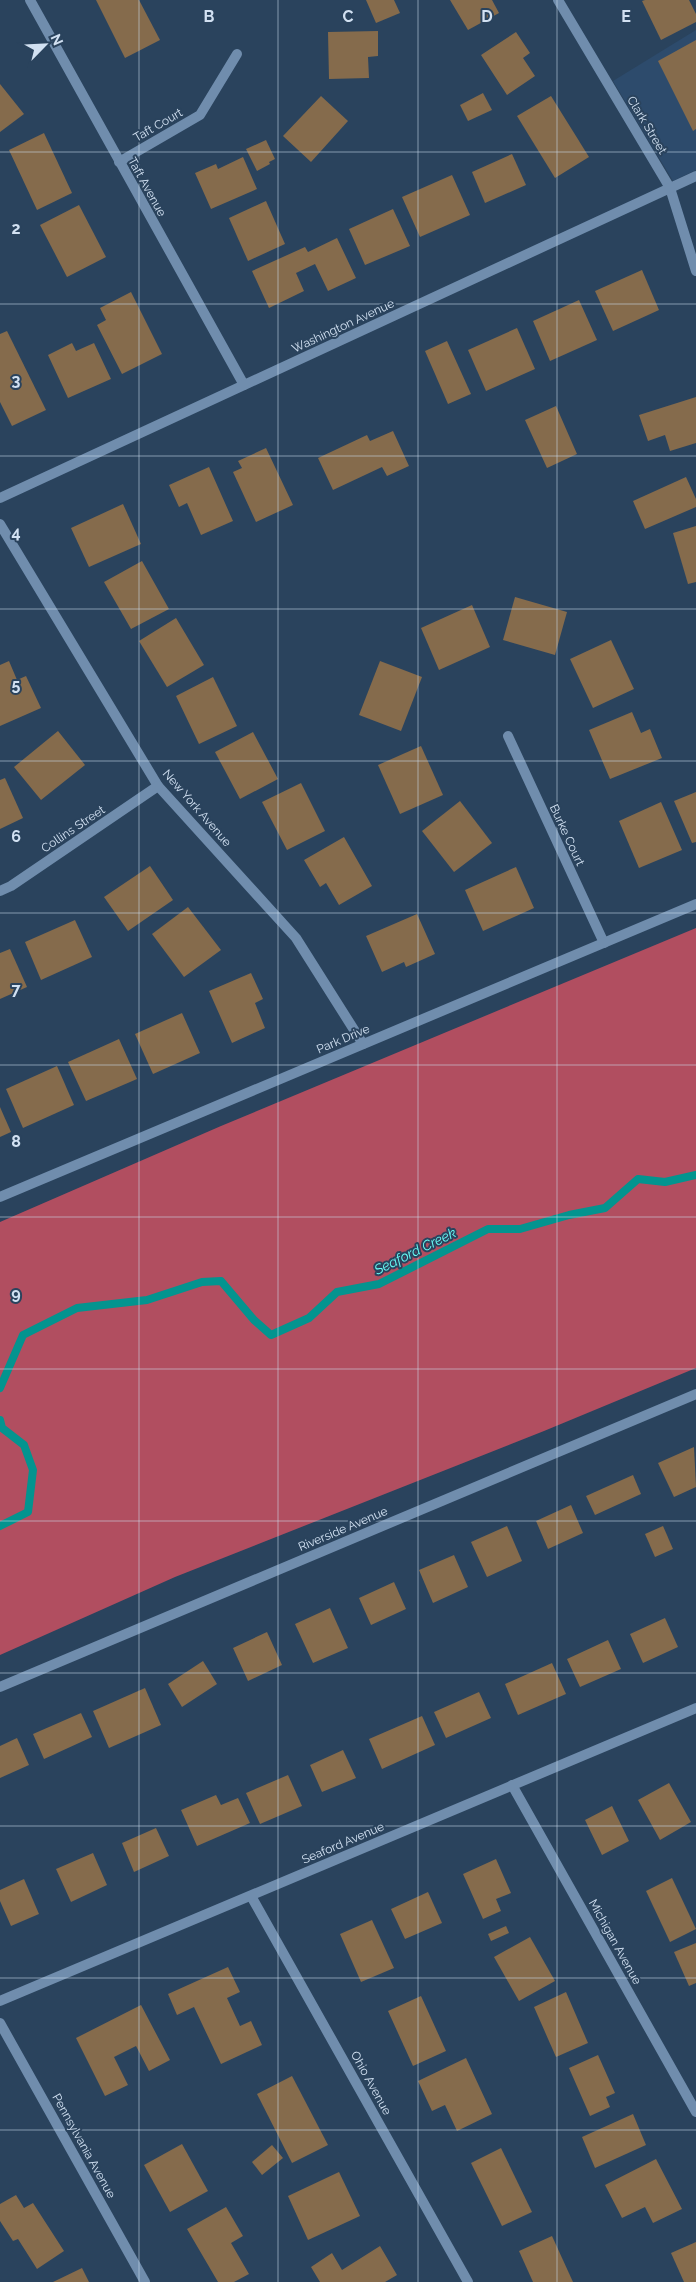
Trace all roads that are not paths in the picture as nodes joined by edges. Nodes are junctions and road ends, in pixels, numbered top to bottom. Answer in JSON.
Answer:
{"nodes":[{"id":1,"x":30,"y":0,"type":"edge"},
{"id":2,"x":558,"y":0,"type":"edge"},
{"id":3,"x":238,"y":54,"type":"dead end"},
{"id":4,"x":119,"y":162,"type":"junction"},
{"id":5,"x":696,"y":176,"type":"edge"},
{"id":6,"x":670,"y":188,"type":"junction"},
{"id":7,"x":696,"y":271,"type":"edge"},
{"id":8,"x":244,"y":385,"type":"junction"},
{"id":9,"x":0,"y":498,"type":"edge"},
{"id":10,"x":0,"y":524,"type":"edge"},
{"id":11,"x":508,"y":736,"type":"dead end"},
{"id":12,"x":158,"y":786,"type":"junction"},
{"id":13,"x":0,"y":891,"type":"edge"},
{"id":14,"x":696,"y":904,"type":"edge"},
{"id":15,"x":604,"y":943,"type":"junction"},
{"id":16,"x":363,"y":1044,"type":"junction"},
{"id":17,"x":0,"y":1197,"type":"edge"},
{"id":18,"x":696,"y":1394,"type":"edge"},
{"id":19,"x":0,"y":1687,"type":"edge"},
{"id":20,"x":696,"y":1708,"type":"edge"},
{"id":21,"x":512,"y":1785,"type":"junction"},
{"id":22,"x":251,"y":1896,"type":"junction"},
{"id":23,"x":0,"y":2001,"type":"edge"},
{"id":24,"x":0,"y":2023,"type":"edge"},
{"id":25,"x":696,"y":2112,"type":"edge"},
{"id":26,"x":145,"y":2282,"type":"edge"},
{"id":27,"x":468,"y":2282,"type":"edge"}],
"edges":[{"from":1,"to":4,"type":"street","name":"Taft Avenue"},
{"from":2,"to":6,"type":"street","name":"Clark Street"},
{"from":3,"to":4,"type":"street","name":"Taft Court"},
{"from":4,"to":8,"type":"street","name":"Taft Avenue"},
{"from":5,"to":6,"type":"street","name":"Washington Avenue"},
{"from":6,"to":7,"type":"street","name":"Clark Street"},
{"from":6,"to":8,"type":"street","name":"Washington Avenue"},
{"from":8,"to":9,"type":"street","name":"Washington Avenue"},
{"from":10,"to":12,"type":"street","name":"New York Avenue"},
{"from":11,"to":15,"type":"street","name":"Burke Court"},
{"from":12,"to":13,"type":"street","name":"Collins Street"},
{"from":12,"to":16,"type":"street","name":"New York Avenue"},
{"from":14,"to":15,"type":"street","name":"Park Drive"},
{"from":15,"to":16,"type":"street","name":"Park Drive"},
{"from":16,"to":17,"type":"street","name":"Park Drive"},
{"from":18,"to":19,"type":"street","name":"Riverside Avenue"},
{"from":20,"to":21,"type":"street","name":"Seaford Avenue"},
{"from":21,"to":22,"type":"street","name":"Seaford Avenue"},
{"from":21,"to":25,"type":"street","name":"Michigan Avenue"},
{"from":22,"to":23,"type":"street","name":"Seaford Avenue"},
{"from":22,"to":27,"type":"street","name":"Ohio Avenue"},
{"from":24,"to":26,"type":"street","name":"Pennsylvania Avenue"}]}
